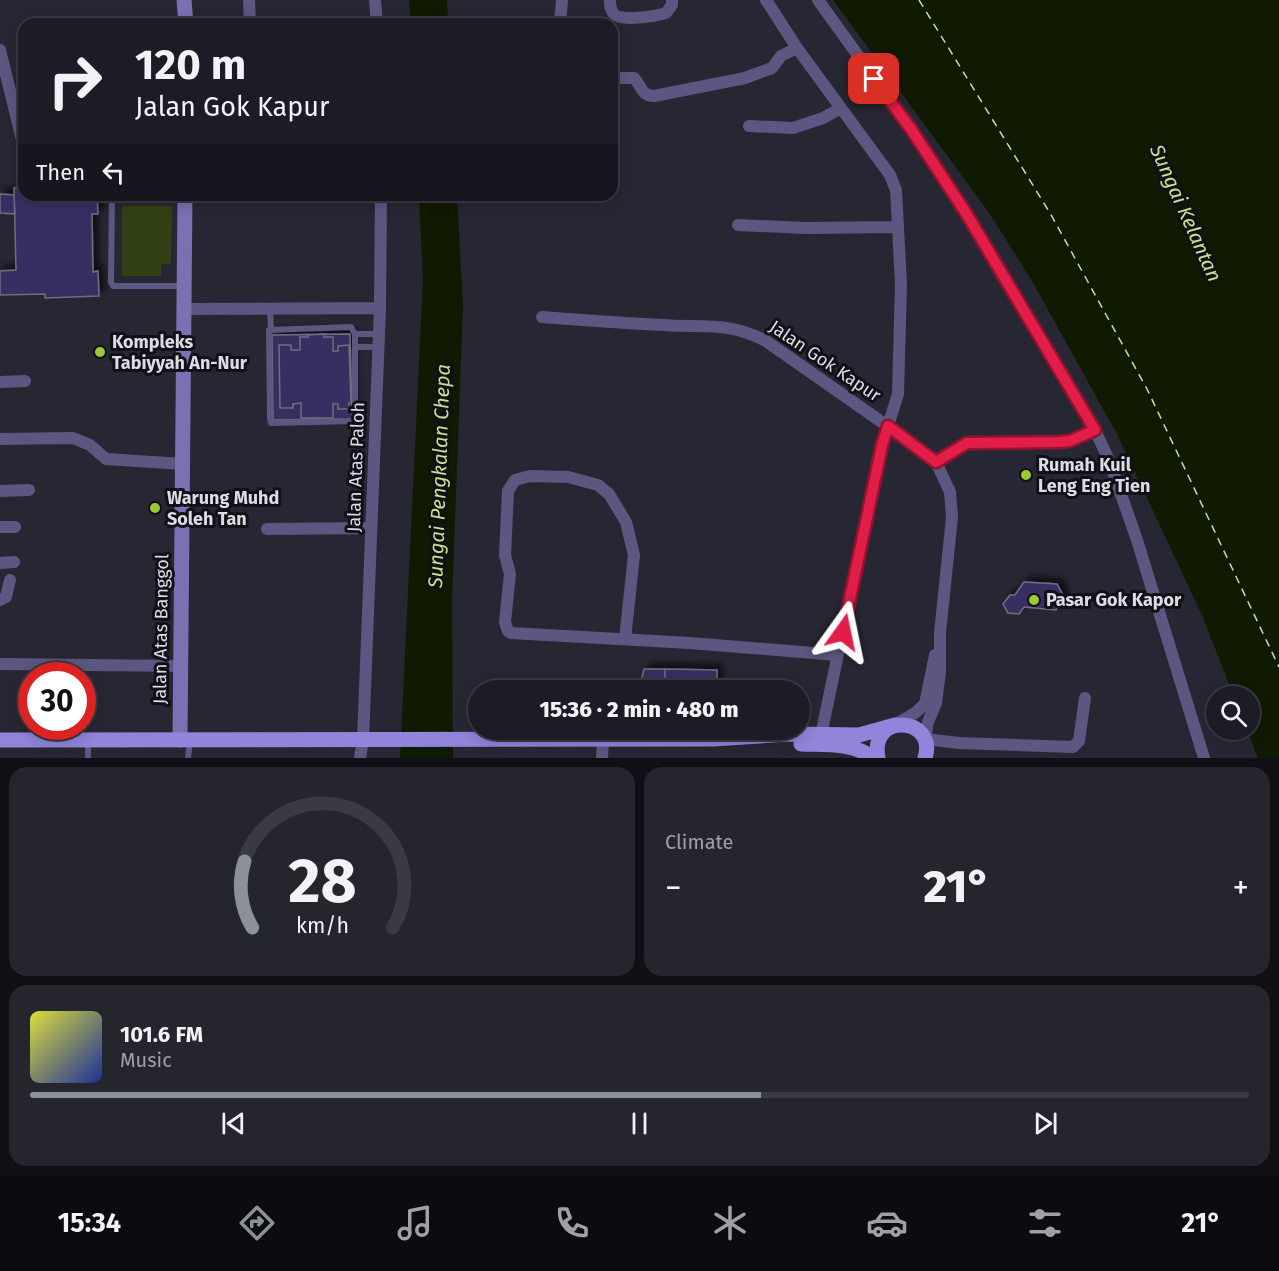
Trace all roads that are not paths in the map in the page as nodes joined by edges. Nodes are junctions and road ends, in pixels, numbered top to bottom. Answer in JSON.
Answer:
{"nodes":[{"id":1,"x":183,"y":0,"type":"edge"},
{"id":2,"x":249,"y":0,"type":"edge"},
{"id":3,"x":375,"y":0,"type":"edge"},
{"id":4,"x":562,"y":0,"type":"edge"},
{"id":5,"x":610,"y":0,"type":"edge"},
{"id":6,"x":672,"y":0,"type":"edge"},
{"id":7,"x":766,"y":0,"type":"edge"},
{"id":8,"x":818,"y":0,"type":"edge"},
{"id":9,"x":185,"y":18,"type":"edge"},
{"id":10,"x":250,"y":18,"type":"edge"},
{"id":11,"x":376,"y":18,"type":"edge"},
{"id":12,"x":560,"y":18,"type":"edge"},
{"id":13,"x":797,"y":48,"type":"junction"},
{"id":14,"x":0,"y":50,"type":"edge"},
{"id":15,"x":618,"y":77,"type":"edge"},
{"id":16,"x":842,"y":108,"type":"junction"},
{"id":17,"x":18,"y":124,"type":"edge"},
{"id":18,"x":749,"y":126,"type":"dead end"},
{"id":19,"x":112,"y":201,"type":"edge"},
{"id":20,"x":185,"y":201,"type":"edge"},
{"id":21,"x":381,"y":201,"type":"edge"},
{"id":22,"x":738,"y":225,"type":"dead end"},
{"id":23,"x":897,"y":227,"type":"junction"},
{"id":24,"x":184,"y":286,"type":"junction"},
{"id":25,"x":270,"y":308,"type":"junction"},
{"id":26,"x":380,"y":308,"type":"junction"},
{"id":27,"x":184,"y":309,"type":"junction"},
{"id":28,"x":542,"y":317,"type":"dead end"},
{"id":29,"x":271,"y":329,"type":"junction"},
{"id":30,"x":355,"y":334,"type":"junction"},
{"id":31,"x":379,"y":340,"type":"junction"},
{"id":32,"x":355,"y":347,"type":"junction"},
{"id":33,"x":25,"y":381,"type":"dead end"},
{"id":34,"x":0,"y":382,"type":"edge"},
{"id":35,"x":888,"y":426,"type":"junction"},
{"id":36,"x":1095,"y":430,"type":"junction"},
{"id":37,"x":0,"y":439,"type":"edge"},
{"id":38,"x":936,"y":462,"type":"junction"},
{"id":39,"x":183,"y":464,"type":"junction"},
{"id":40,"x":29,"y":490,"type":"dead end"},
{"id":41,"x":0,"y":491,"type":"edge"},
{"id":42,"x":0,"y":527,"type":"edge"},
{"id":43,"x":15,"y":527,"type":"dead end"},
{"id":44,"x":371,"y":528,"type":"junction"},
{"id":45,"x":267,"y":529,"type":"dead end"},
{"id":46,"x":14,"y":562,"type":"dead end"},
{"id":47,"x":0,"y":563,"type":"edge"},
{"id":48,"x":10,"y":580,"type":"dead end"},
{"id":49,"x":0,"y":600,"type":"edge"},
{"id":50,"x":940,"y":633,"type":"junction"},
{"id":51,"x":625,"y":639,"type":"junction"},
{"id":52,"x":838,"y":655,"type":"junction"},
{"id":53,"x":0,"y":664,"type":"edge"},
{"id":54,"x":181,"y":666,"type":"junction"},
{"id":55,"x":1084,"y":698,"type":"dead end"},
{"id":56,"x":895,"y":725,"type":"junction"},
{"id":57,"x":810,"y":735,"type":"edge"},
{"id":58,"x":821,"y":735,"type":"junction"},
{"id":59,"x":925,"y":739,"type":"junction"},
{"id":60,"x":0,"y":740,"type":"edge"},
{"id":61,"x":18,"y":740,"type":"edge"},
{"id":62,"x":88,"y":740,"type":"edge"},
{"id":63,"x":96,"y":740,"type":"edge"},
{"id":64,"x":185,"y":740,"type":"junction"},
{"id":65,"x":363,"y":740,"type":"junction"},
{"id":66,"x":468,"y":740,"type":"edge"},
{"id":67,"x":603,"y":740,"type":"edge"},
{"id":68,"x":733,"y":740,"type":"edge"},
{"id":69,"x":88,"y":758,"type":"edge"},
{"id":70,"x":188,"y":758,"type":"edge"},
{"id":71,"x":360,"y":758,"type":"edge"},
{"id":72,"x":602,"y":758,"type":"edge"},
{"id":73,"x":873,"y":758,"type":"edge"},
{"id":74,"x":878,"y":758,"type":"edge"},
{"id":75,"x":926,"y":758,"type":"edge"},
{"id":76,"x":1204,"y":758,"type":"edge"}],
"edges":[{"from":1,"to":9,"type":"main road"},
{"from":2,"to":10,"type":"street"},
{"from":3,"to":11,"type":"street"},
{"from":4,"to":12,"type":"street"},
{"from":5,"to":6,"type":"street"},
{"from":7,"to":13,"type":"street"},
{"from":8,"to":36,"type":"street"},
{"from":13,"to":15,"type":"street"},
{"from":13,"to":16,"type":"street"},
{"from":14,"to":17,"type":"street"},
{"from":16,"to":18,"type":"street"},
{"from":16,"to":23,"type":"street"},
{"from":19,"to":24,"type":"lane"},
{"from":20,"to":24,"type":"main road","name":"Jalan Atas Banggol"},
{"from":21,"to":26,"type":"street","name":"Jalan Atas Paloh"},
{"from":22,"to":23,"type":"street"},
{"from":23,"to":35,"type":"street"},
{"from":24,"to":27,"type":"main road","name":"Jalan Atas Banggol"},
{"from":25,"to":26,"type":"street"},
{"from":25,"to":27,"type":"street"},
{"from":25,"to":29,"type":"lane"},
{"from":26,"to":31,"type":"street","name":"Jalan Atas Paloh"},
{"from":27,"to":39,"type":"main road","name":"Jalan Atas Banggol"},
{"from":28,"to":35,"type":"street","name":"Jalan Gok Kapur"},
{"from":29,"to":30,"type":"lane"},
{"from":29,"to":32,"type":"lane"},
{"from":30,"to":31,"type":"lane"},
{"from":30,"to":32,"type":"lane"},
{"from":31,"to":32,"type":"lane"},
{"from":31,"to":44,"type":"street","name":"Jalan Atas Paloh"},
{"from":33,"to":34,"type":"street"},
{"from":35,"to":38,"type":"street","name":"Jalan Gok Kapur"},
{"from":35,"to":52,"type":"street"},
{"from":36,"to":38,"type":"street"},
{"from":36,"to":76,"type":"street"},
{"from":37,"to":39,"type":"street"},
{"from":38,"to":50,"type":"street","name":"Jalan Gok Kapur"},
{"from":39,"to":54,"type":"main road","name":"Jalan Atas Banggol"},
{"from":40,"to":41,"type":"street"},
{"from":42,"to":43,"type":"street"},
{"from":44,"to":45,"type":"street"},
{"from":44,"to":65,"type":"street","name":"Jalan Atas Paloh"},
{"from":46,"to":47,"type":"street"},
{"from":48,"to":49,"type":"street"},
{"from":50,"to":56,"type":"street","name":"Jalan Gok Kapur"},
{"from":50,"to":59,"type":"street","name":"Jalan Gok Kapur"},
{"from":51,"to":51,"type":"street"},
{"from":51,"to":52,"type":"street"},
{"from":52,"to":58,"type":"street"},
{"from":53,"to":54,"type":"street"},
{"from":54,"to":64,"type":"main road","name":"Jalan Atas Banggol"},
{"from":55,"to":59,"type":"street"},
{"from":56,"to":58,"type":"main road"},
{"from":56,"to":59,"type":"main road"},
{"from":56,"to":74,"type":"main road"},
{"from":57,"to":58,"type":"main road"},
{"from":59,"to":75,"type":"main road"},
{"from":60,"to":61,"type":"main road"},
{"from":62,"to":69,"type":"lane"},
{"from":63,"to":64,"type":"main road"},
{"from":64,"to":65,"type":"main road"},
{"from":64,"to":70,"type":"lane"},
{"from":65,"to":66,"type":"main road"},
{"from":65,"to":71,"type":"street","name":"Jalan Atas Paloh"},
{"from":67,"to":72,"type":"street"},
{"from":68,"to":73,"type":"main road"}]}
